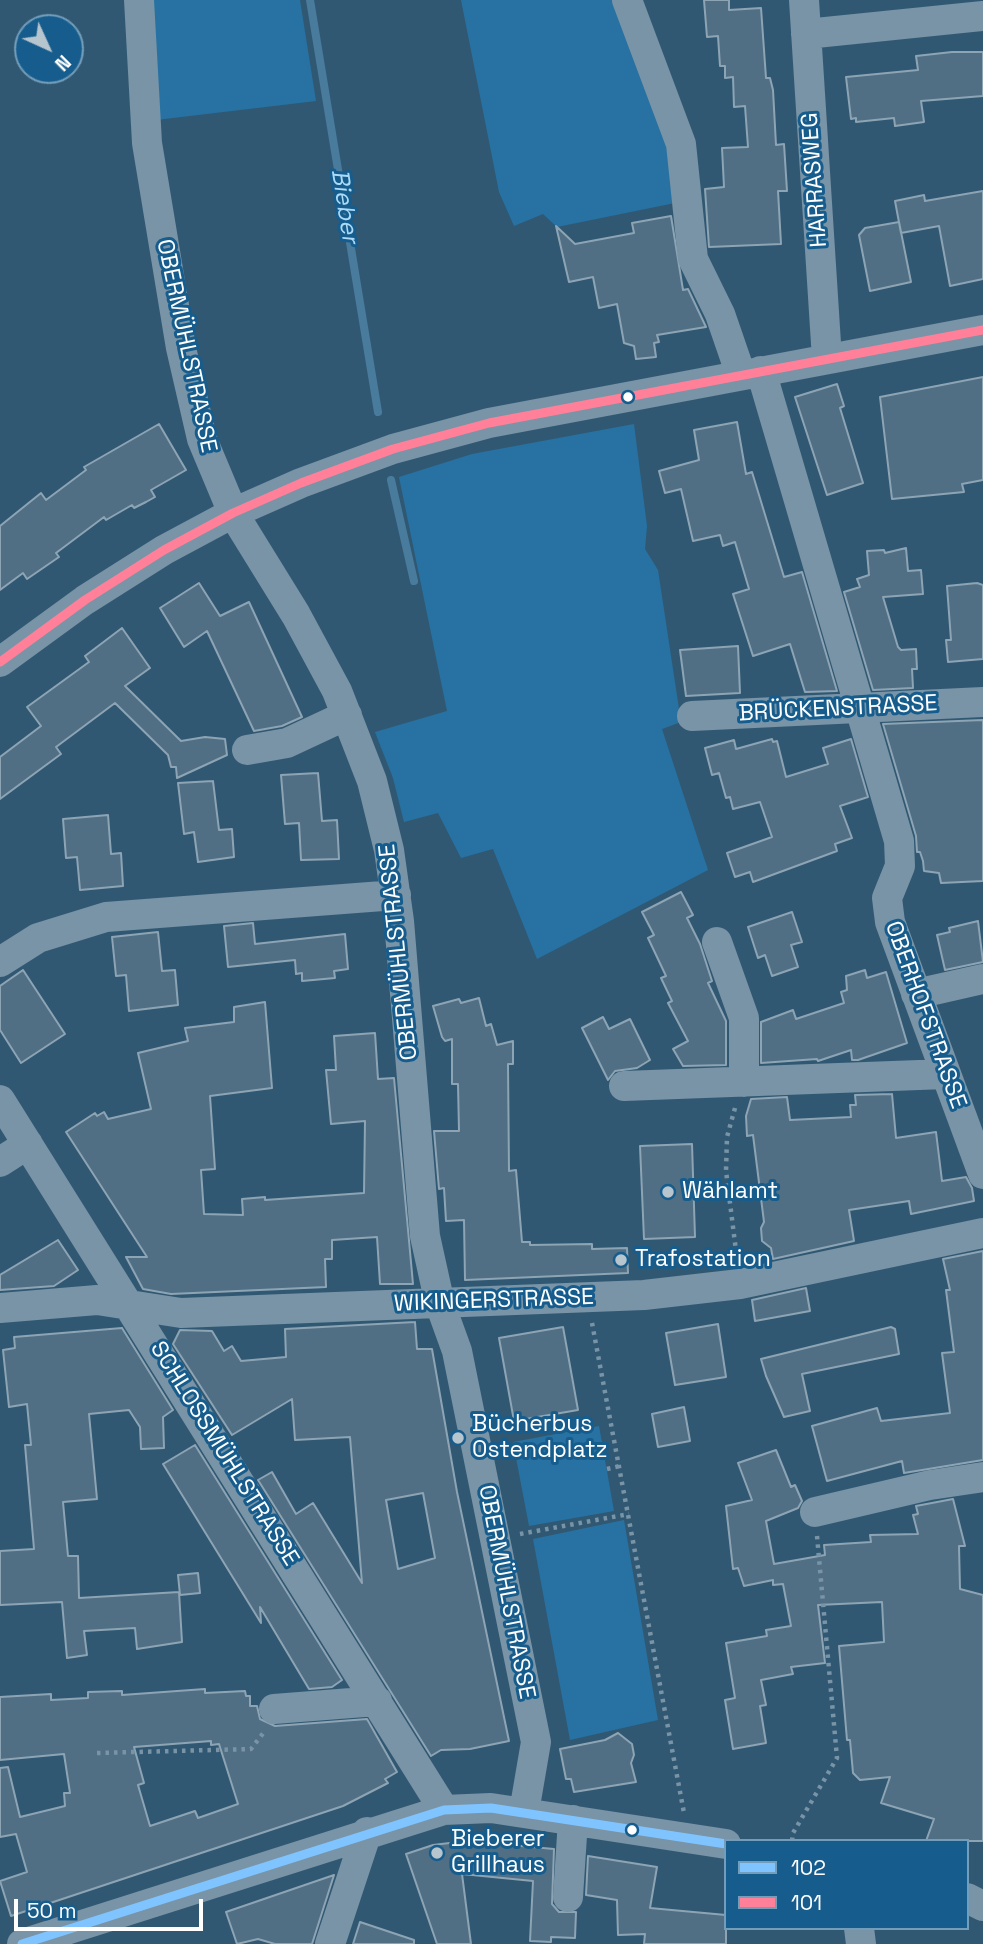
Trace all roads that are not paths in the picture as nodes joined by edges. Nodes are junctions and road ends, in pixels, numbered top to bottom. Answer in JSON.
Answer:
{"nodes":[{"id":1,"x":139,"y":0,"type":"edge"},
{"id":2,"x":627,"y":0,"type":"edge"},
{"id":3,"x":804,"y":0,"type":"edge"},
{"id":4,"x":983,"y":16,"type":"edge"},
{"id":5,"x":806,"y":34,"type":"junction"},
{"id":6,"x":983,"y":330,"type":"edge"},
{"id":7,"x":827,"y":359,"type":"junction"},
{"id":8,"x":751,"y":373,"type":"junction"},
{"id":9,"x":233,"y":513,"type":"junction"},
{"id":10,"x":0,"y":662,"type":"edge"},
{"id":11,"x":983,"y":702,"type":"edge"},
{"id":12,"x":858,"y":708,"type":"junction"},
{"id":13,"x":347,"y":715,"type":"junction"},
{"id":14,"x":692,"y":716,"type":"dead end"},
{"id":15,"x":247,"y":750,"type":"dead end"},
{"id":16,"x":396,"y":895,"type":"junction"},
{"id":17,"x":717,"y":942,"type":"dead end"},
{"id":18,"x":0,"y":962,"type":"edge"},
{"id":19,"x":983,"y":979,"type":"edge"},
{"id":20,"x":916,"y":994,"type":"junction"},
{"id":21,"x":946,"y":1074,"type":"junction"},
{"id":22,"x":744,"y":1082,"type":"junction"},
{"id":23,"x":624,"y":1086,"type":"dead end"},
{"id":24,"x":0,"y":1100,"type":"edge"},
{"id":25,"x":28,"y":1144,"type":"junction"},
{"id":26,"x":0,"y":1162,"type":"edge"},
{"id":27,"x":983,"y":1174,"type":"edge"},
{"id":28,"x":983,"y":1233,"type":"edge"},
{"id":29,"x":440,"y":1304,"type":"junction"},
{"id":30,"x":132,"y":1306,"type":"junction"},
{"id":31,"x":0,"y":1308,"type":"edge"},
{"id":32,"x":983,"y":1478,"type":"edge"},
{"id":33,"x":815,"y":1512,"type":"road end"},
{"id":34,"x":377,"y":1701,"type":"junction"},
{"id":35,"x":274,"y":1709,"type":"road end"},
{"id":36,"x":444,"y":1810,"type":"junction"},
{"id":37,"x":524,"y":1812,"type":"junction"},
{"id":38,"x":573,"y":1820,"type":"junction"},
{"id":39,"x":368,"y":1832,"type":"junction"},
{"id":40,"x":724,"y":1843,"type":"edge"},
{"id":41,"x":568,"y":1897,"type":"dead end"},
{"id":42,"x":22,"y":1944,"type":"edge"},
{"id":43,"x":330,"y":1944,"type":"edge"}],
"edges":[{"from":1,"to":9,"type":"street","name":"OBERMÜHLSTRASSE"},
{"from":2,"to":8,"type":"street","name":"OBERHOFSTRASSE"},
{"from":3,"to":5,"type":"street","name":"HARRASWEG"},
{"from":4,"to":5,"type":"street"},
{"from":5,"to":7,"type":"street","name":"HARRASWEG"},
{"from":6,"to":7,"type":"street"},
{"from":7,"to":8,"type":"street"},
{"from":8,"to":9,"type":"street"},
{"from":8,"to":12,"type":"street","name":"OBERHOFSTRASSE"},
{"from":9,"to":10,"type":"street"},
{"from":9,"to":13,"type":"street","name":"OBERMÜHLSTRASSE"},
{"from":11,"to":12,"type":"street","name":"BRÜCKENSTRASSE"},
{"from":12,"to":14,"type":"street","name":"BRÜCKENSTRASSE"},
{"from":12,"to":20,"type":"street","name":"OBERHOFSTRASSE"},
{"from":13,"to":15,"type":"street"},
{"from":13,"to":16,"type":"street","name":"OBERMÜHLSTRASSE"},
{"from":16,"to":18,"type":"street"},
{"from":16,"to":29,"type":"street","name":"OBERMÜHLSTRASSE"},
{"from":17,"to":22,"type":"street"},
{"from":19,"to":20,"type":"street"},
{"from":20,"to":21,"type":"street","name":"OBERHOFSTRASSE"},
{"from":21,"to":22,"type":"street"},
{"from":21,"to":27,"type":"street","name":"OBERHOFSTRASSE"},
{"from":22,"to":23,"type":"street"},
{"from":24,"to":25,"type":"street","name":"SCHLOSSMÜHLSTRASSE"},
{"from":25,"to":26,"type":"street"},
{"from":25,"to":30,"type":"street","name":"SCHLOSSMÜHLSTRASSE"},
{"from":28,"to":29,"type":"street","name":"WIKINGERSTRASSE"},
{"from":29,"to":30,"type":"street","name":"WIKINGERSTRASSE"},
{"from":29,"to":37,"type":"street","name":"OBERMÜHLSTRASSE"},
{"from":30,"to":31,"type":"street","name":"WIKINGERSTRASSE"},
{"from":30,"to":34,"type":"street","name":"SCHLOSSMÜHLSTRASSE"},
{"from":32,"to":33,"type":"street"},
{"from":34,"to":35,"type":"street"},
{"from":34,"to":36,"type":"street","name":"SCHLOSSMÜHLSTRASSE"},
{"from":36,"to":37,"type":"street"},
{"from":36,"to":39,"type":"street"},
{"from":37,"to":38,"type":"street"},
{"from":38,"to":40,"type":"street"},
{"from":38,"to":41,"type":"street"},
{"from":39,"to":42,"type":"street"},
{"from":39,"to":43,"type":"street"}]}
